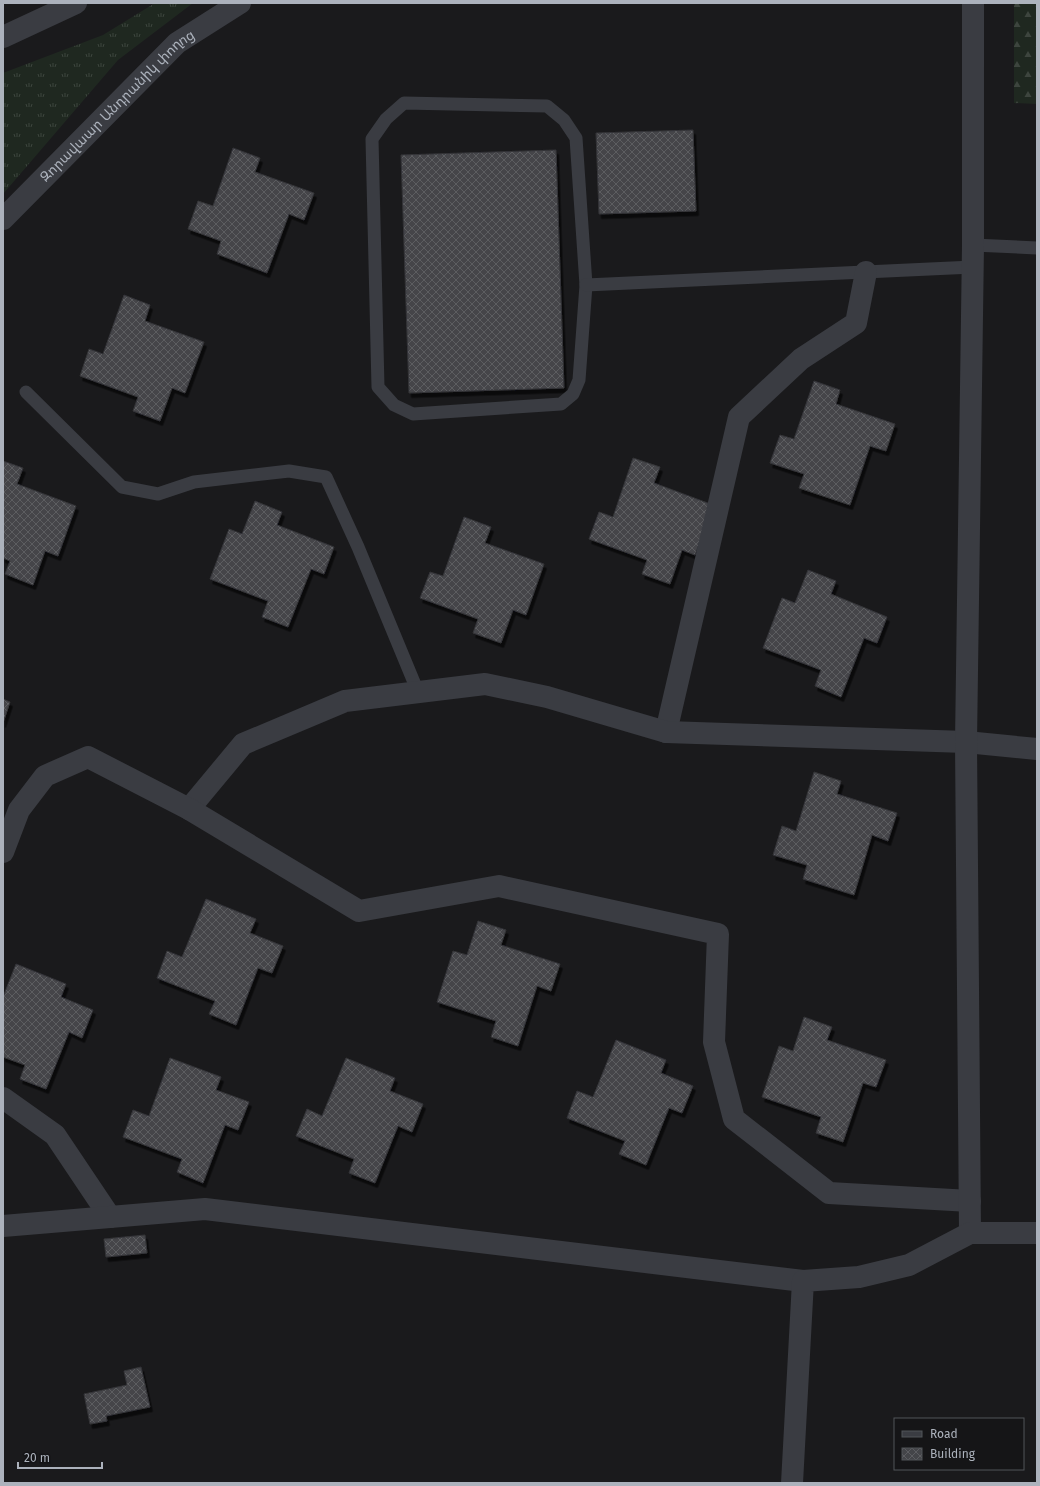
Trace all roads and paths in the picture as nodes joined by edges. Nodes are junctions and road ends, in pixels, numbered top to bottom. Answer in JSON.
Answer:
{"nodes":[{"id":1,"x":76,"y":3,"type":"edge"},
{"id":2,"x":240,"y":3,"type":"edge"},
{"id":3,"x":973,"y":3,"type":"edge"},
{"id":4,"x":3,"y":37,"type":"edge"},
{"id":5,"x":3,"y":219,"type":"edge"},
{"id":6,"x":973,"y":245,"type":"junction"},
{"id":7,"x":1037,"y":248,"type":"edge"},
{"id":8,"x":972,"y":267,"type":"junction"},
{"id":9,"x":866,"y":272,"type":"junction"},
{"id":10,"x":586,"y":285,"type":"junction"},
{"id":11,"x":26,"y":392,"type":"dead end"},
{"id":12,"x":418,"y":692,"type":"junction"},
{"id":13,"x":666,"y":732,"type":"junction"},
{"id":14,"x":966,"y":742,"type":"junction"},
{"id":15,"x":1037,"y":749,"type":"edge"},
{"id":16,"x":189,"y":809,"type":"junction"},
{"id":17,"x":3,"y":852,"type":"edge"},
{"id":18,"x":3,"y":1098,"type":"edge"},
{"id":19,"x":970,"y":1201,"type":"junction"},
{"id":20,"x":110,"y":1217,"type":"junction"},
{"id":21,"x":3,"y":1226,"type":"edge"},
{"id":22,"x":970,"y":1233,"type":"junction"},
{"id":23,"x":1037,"y":1233,"type":"edge"},
{"id":24,"x":803,"y":1280,"type":"junction"},
{"id":25,"x":792,"y":1483,"type":"edge"}],
"edges":[{"from":1,"to":4,"type":"street"},
{"from":2,"to":5,"type":"street","name":"Զորավաար Անդրանիկ փողոց"},
{"from":3,"to":6,"type":"street"},
{"from":6,"to":7,"type":"lane"},
{"from":6,"to":8,"type":"street"},
{"from":8,"to":9,"type":"lane"},
{"from":8,"to":14,"type":"street"},
{"from":9,"to":10,"type":"lane"},
{"from":9,"to":13,"type":"street"},
{"from":10,"to":10,"type":"lane"},
{"from":11,"to":12,"type":"lane"},
{"from":12,"to":13,"type":"street"},
{"from":12,"to":16,"type":"street"},
{"from":13,"to":14,"type":"street"},
{"from":14,"to":15,"type":"street"},
{"from":14,"to":19,"type":"street"},
{"from":16,"to":17,"type":"street"},
{"from":16,"to":19,"type":"street"},
{"from":18,"to":20,"type":"street"},
{"from":19,"to":22,"type":"street"},
{"from":20,"to":21,"type":"street"},
{"from":20,"to":24,"type":"street"},
{"from":22,"to":23,"type":"street"},
{"from":22,"to":24,"type":"street"},
{"from":24,"to":25,"type":"street"}]}
